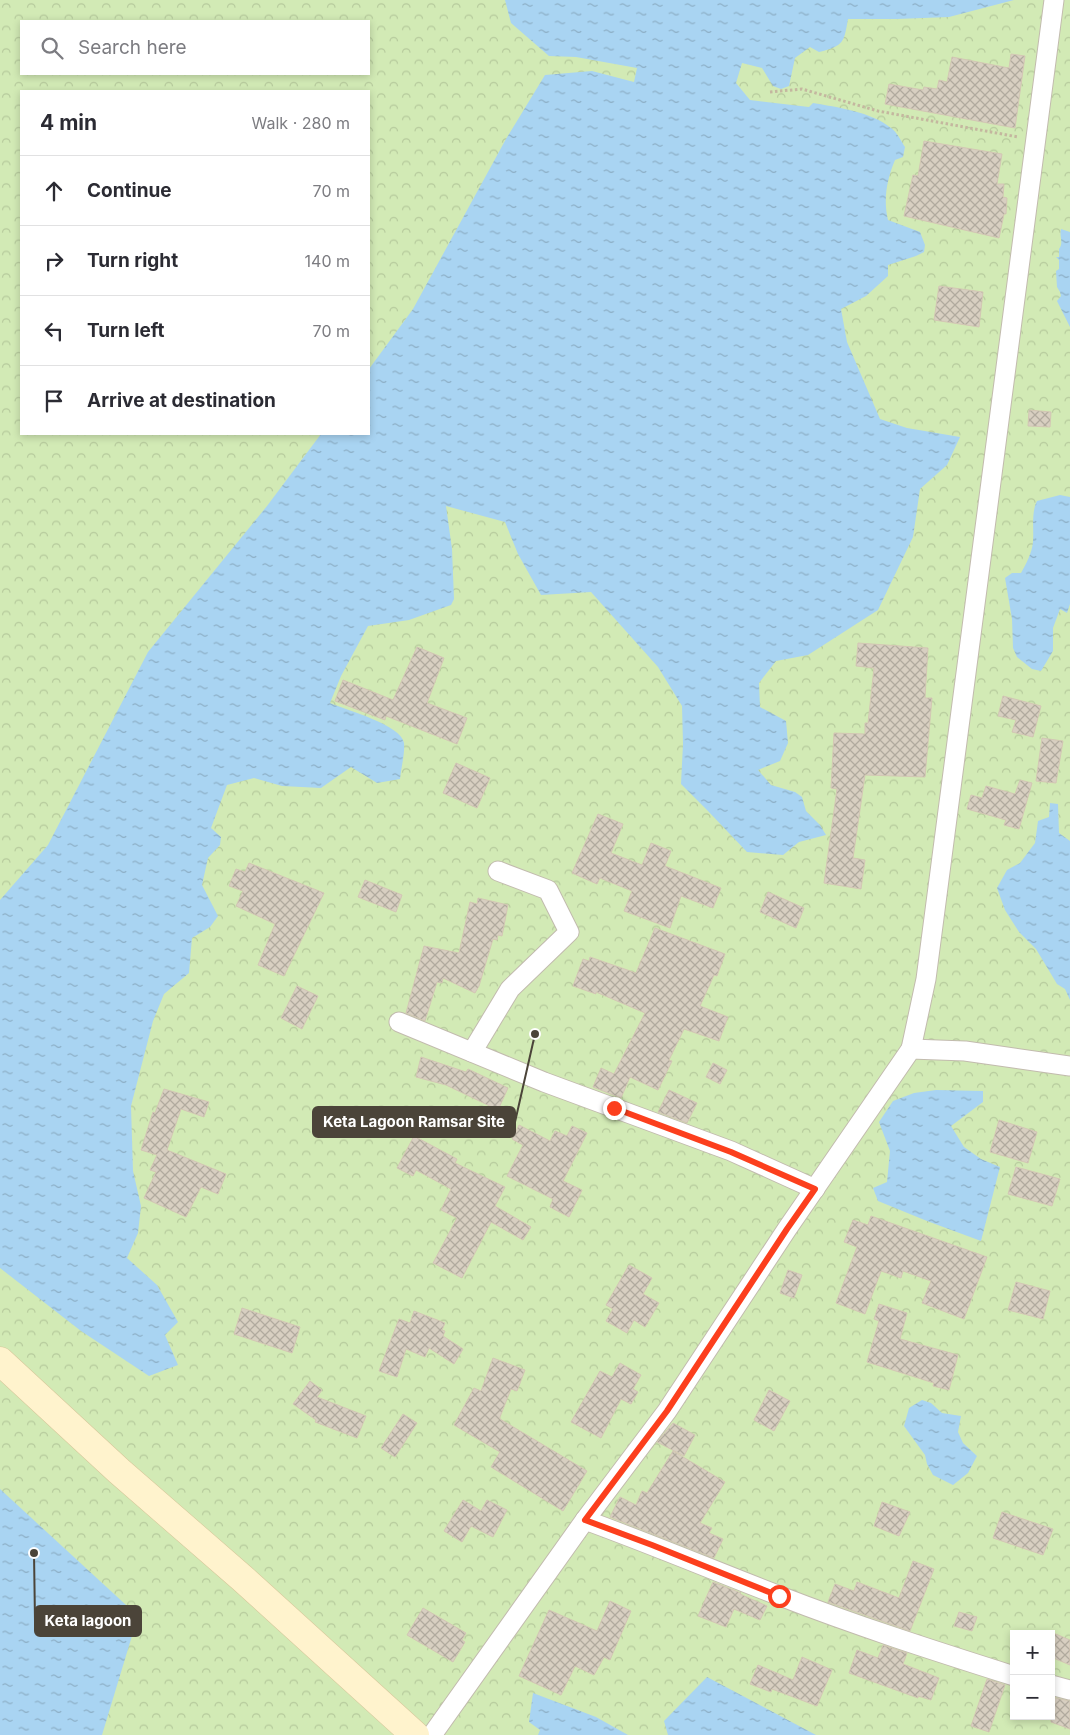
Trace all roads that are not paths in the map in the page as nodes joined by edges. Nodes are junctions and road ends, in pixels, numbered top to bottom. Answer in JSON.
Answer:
{"nodes":[{"id":1,"x":1054,"y":0,"type":"edge"},
{"id":2,"x":498,"y":871,"type":"dead end"},
{"id":3,"x":399,"y":1022,"type":"dead end"},
{"id":4,"x":911,"y":1049,"type":"junction"},
{"id":5,"x":472,"y":1052,"type":"junction"},
{"id":6,"x":1070,"y":1066,"type":"edge"},
{"id":7,"x":815,"y":1189,"type":"junction"},
{"id":8,"x":0,"y":1361,"type":"edge"},
{"id":9,"x":585,"y":1520,"type":"junction"},
{"id":10,"x":1011,"y":1675,"type":"edge"},
{"id":11,"x":1055,"y":1687,"type":"edge"},
{"id":12,"x":1070,"y":1690,"type":"edge"},
{"id":13,"x":415,"y":1735,"type":"edge"},
{"id":14,"x":432,"y":1735,"type":"edge"}],
"edges":[{"from":1,"to":4,"type":"street"},
{"from":2,"to":5,"type":"street"},
{"from":3,"to":5,"type":"street"},
{"from":4,"to":6,"type":"street"},
{"from":4,"to":7,"type":"street"},
{"from":5,"to":7,"type":"street"},
{"from":7,"to":9,"type":"street"},
{"from":8,"to":13,"type":"main road"},
{"from":9,"to":10,"type":"street"},
{"from":9,"to":14,"type":"street"},
{"from":11,"to":12,"type":"street"}]}
